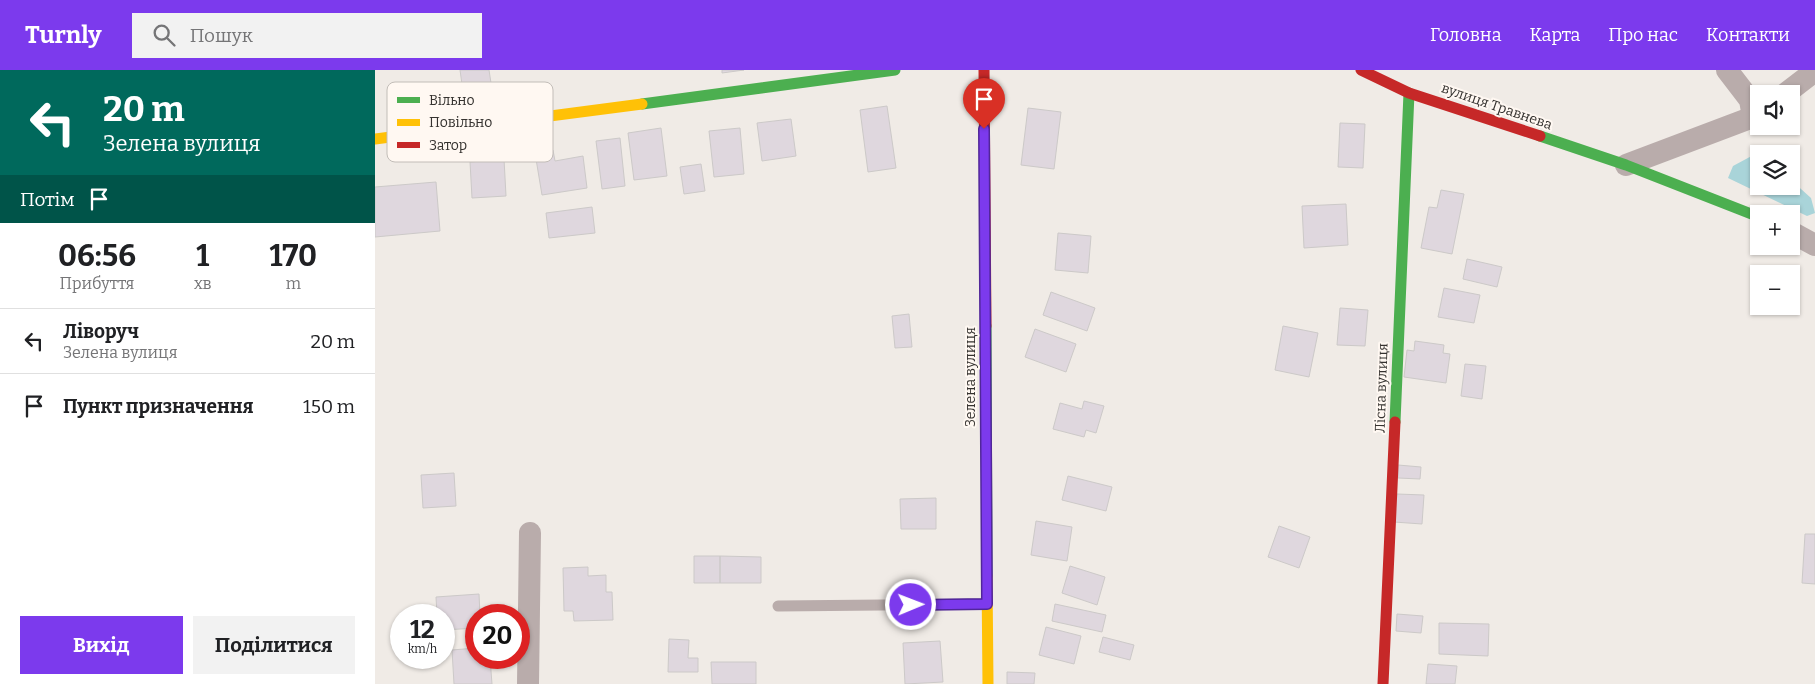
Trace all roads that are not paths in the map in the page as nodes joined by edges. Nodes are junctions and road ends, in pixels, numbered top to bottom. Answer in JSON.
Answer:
{"nodes":[{"id":1,"x":895,"y":70,"type":"edge"},
{"id":2,"x":984,"y":70,"type":"edge"},
{"id":3,"x":1361,"y":70,"type":"edge"},
{"id":4,"x":1727,"y":70,"type":"edge"},
{"id":5,"x":1815,"y":71,"type":"edge"},
{"id":6,"x":1797,"y":85,"type":"edge"},
{"id":7,"x":1409,"y":92,"type":"junction"},
{"id":8,"x":1750,"y":100,"type":"edge"},
{"id":9,"x":553,"y":115,"type":"edge"},
{"id":10,"x":1750,"y":117,"type":"edge"},
{"id":11,"x":1626,"y":165,"type":"junction"},
{"id":12,"x":1750,"y":213,"type":"edge"},
{"id":13,"x":1800,"y":236,"type":"edge"},
{"id":14,"x":1815,"y":244,"type":"edge"},
{"id":15,"x":530,"y":533,"type":"dead end"},
{"id":16,"x":987,"y":604,"type":"junction"},
{"id":17,"x":779,"y":606,"type":"dead end"},
{"id":18,"x":528,"y":684,"type":"edge"},
{"id":19,"x":988,"y":684,"type":"edge"},
{"id":20,"x":1383,"y":684,"type":"edge"}],
"edges":[{"from":1,"to":9,"type":"street"},
{"from":2,"to":16,"type":"street","name":"Зелена вулиця"},
{"from":3,"to":7,"type":"street","name":"вулиця Травнева"},
{"from":4,"to":8,"type":"street"},
{"from":5,"to":6,"type":"street"},
{"from":7,"to":11,"type":"street","name":"вулиця Травнева"},
{"from":7,"to":20,"type":"street","name":"Лісна вулиця"},
{"from":10,"to":11,"type":"street"},
{"from":11,"to":12,"type":"street","name":"вулиця Травнева"},
{"from":13,"to":14,"type":"street"},
{"from":15,"to":18,"type":"street"},
{"from":16,"to":17,"type":"lane"},
{"from":16,"to":19,"type":"street","name":"Зелена вулиця"}]}
